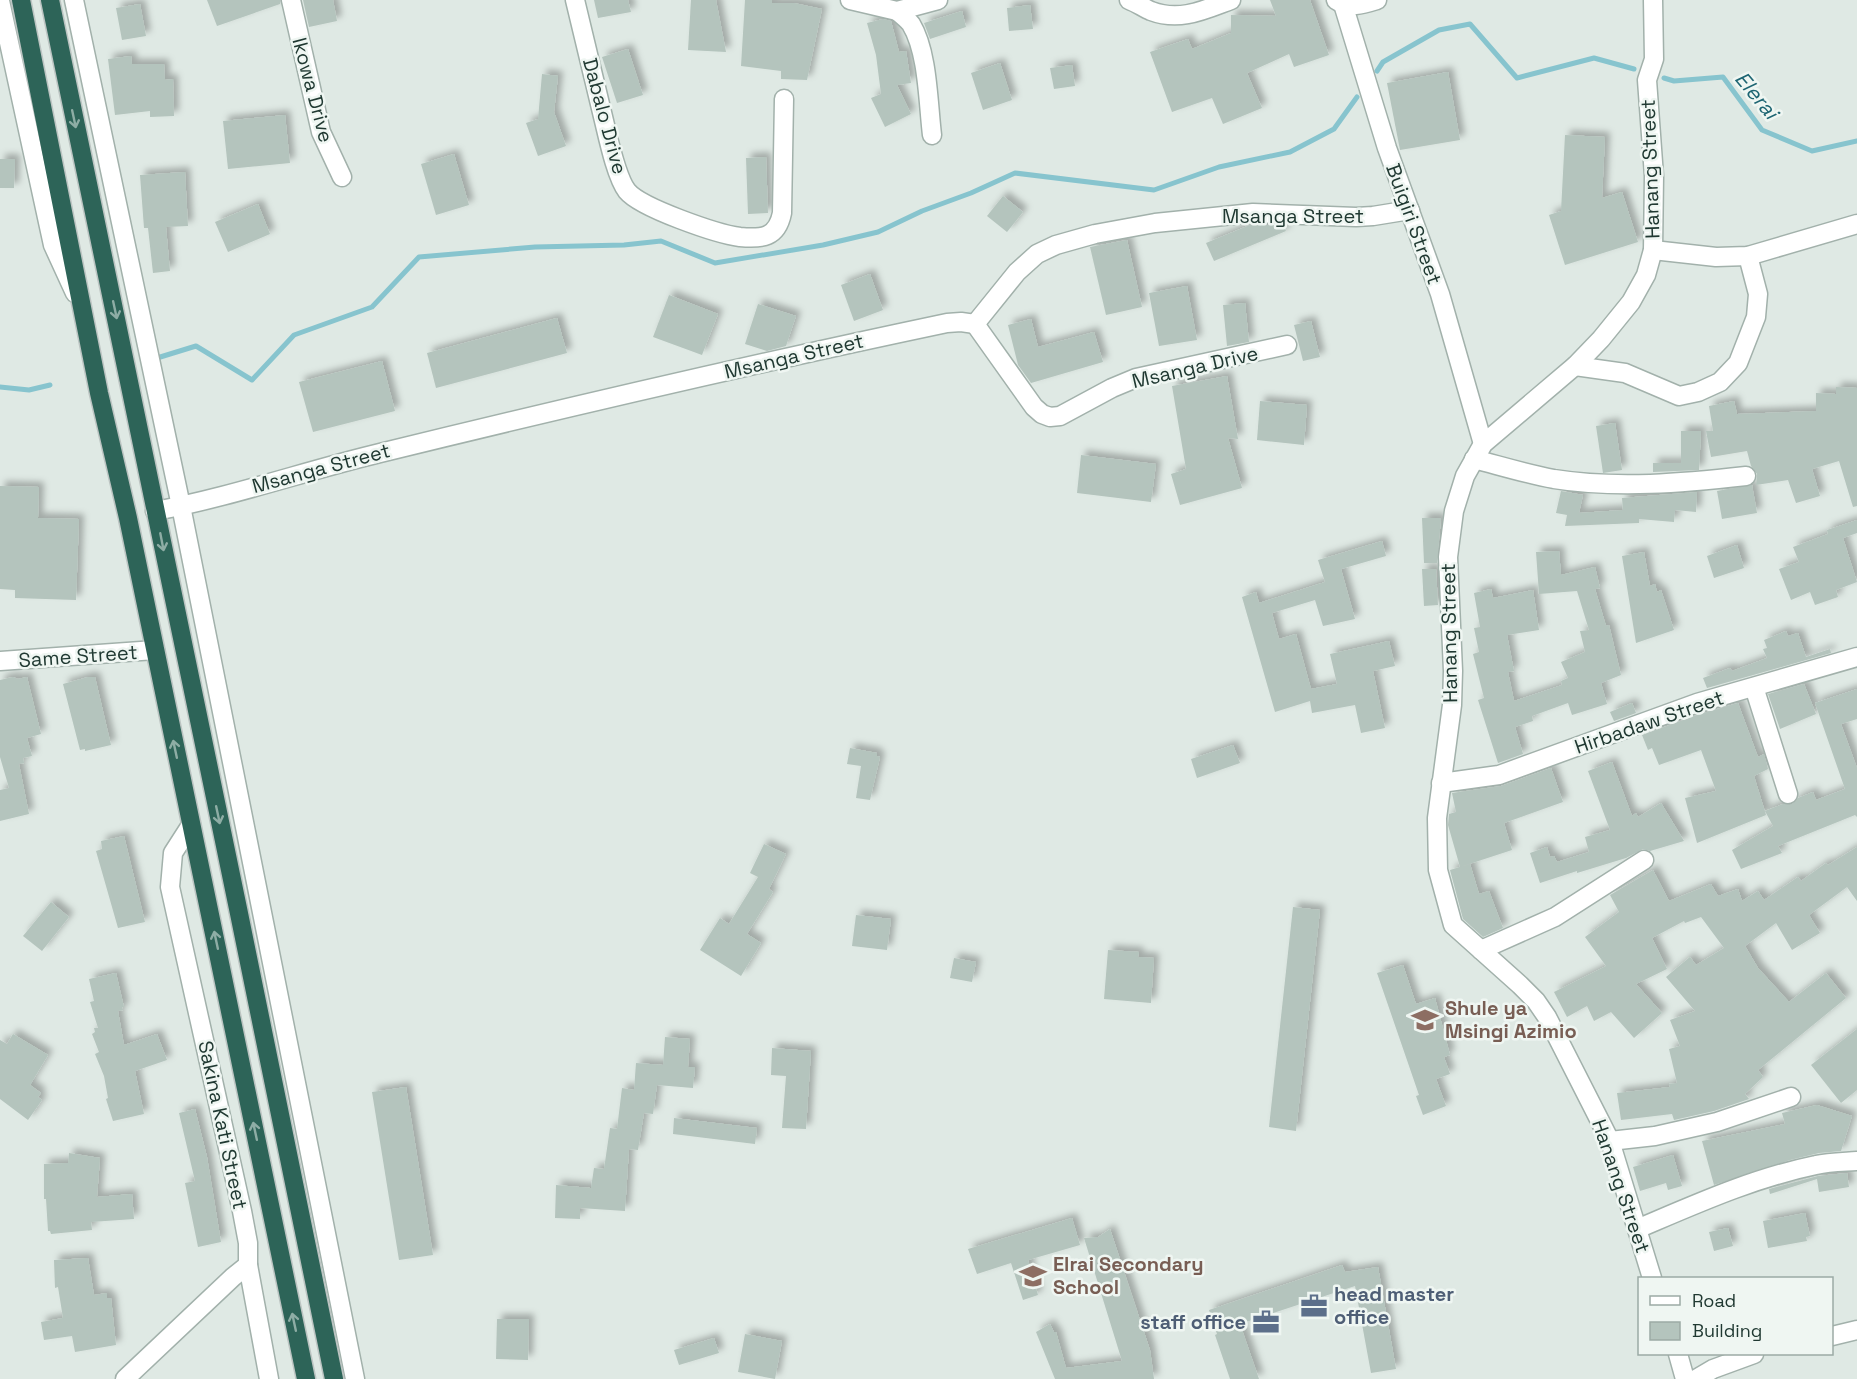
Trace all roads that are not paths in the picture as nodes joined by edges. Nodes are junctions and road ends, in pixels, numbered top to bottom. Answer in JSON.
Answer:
{"nodes":[{"id":1,"x":21,"y":0,"type":"edge"},
{"id":2,"x":50,"y":0,"type":"edge"},
{"id":3,"x":74,"y":0,"type":"edge"},
{"id":4,"x":291,"y":0,"type":"edge"},
{"id":5,"x":575,"y":0,"type":"edge"},
{"id":6,"x":850,"y":0,"type":"edge"},
{"id":7,"x":938,"y":0,"type":"edge"},
{"id":8,"x":1129,"y":0,"type":"edge"},
{"id":9,"x":1231,"y":0,"type":"edge"},
{"id":10,"x":1377,"y":0,"type":"edge"},
{"id":11,"x":1653,"y":0,"type":"edge"},
{"id":12,"x":0,"y":1,"type":"edge"},
{"id":13,"x":1339,"y":2,"type":"edge"},
{"id":14,"x":897,"y":11,"type":"junction"},
{"id":15,"x":66,"y":76,"type":"junction"},
{"id":16,"x":38,"y":78,"type":"junction"},
{"id":17,"x":784,"y":99,"type":"dead end"},
{"id":18,"x":932,"y":135,"type":"dead end"},
{"id":19,"x":342,"y":177,"type":"dead end"},
{"id":20,"x":1410,"y":210,"type":"junction"},
{"id":21,"x":1857,"y":224,"type":"edge"},
{"id":22,"x":1653,"y":250,"type":"junction"},
{"id":23,"x":1748,"y":256,"type":"junction"},
{"id":24,"x":84,"y":311,"type":"junction"},
{"id":25,"x":975,"y":324,"type":"junction"},
{"id":26,"x":1287,"y":345,"type":"dead end"},
{"id":27,"x":1575,"y":366,"type":"junction"},
{"id":28,"x":1478,"y":452,"type":"junction"},
{"id":29,"x":1746,"y":476,"type":"dead end"},
{"id":30,"x":181,"y":506,"type":"junction"},
{"id":31,"x":155,"y":511,"type":"junction"},
{"id":32,"x":155,"y":650,"type":"junction"},
{"id":33,"x":1857,"y":657,"type":"edge"},
{"id":34,"x":0,"y":661,"type":"edge"},
{"id":35,"x":1754,"y":687,"type":"junction"},
{"id":36,"x":1441,"y":783,"type":"junction"},
{"id":37,"x":1788,"y":794,"type":"dead end"},
{"id":38,"x":191,"y":825,"type":"junction"},
{"id":39,"x":1644,"y":860,"type":"dead end"},
{"id":40,"x":1481,"y":950,"type":"junction"},
{"id":41,"x":1791,"y":1097,"type":"dead end"},
{"id":42,"x":1610,"y":1141,"type":"junction"},
{"id":43,"x":1857,"y":1161,"type":"edge"},
{"id":44,"x":1637,"y":1229,"type":"junction"},
{"id":45,"x":248,"y":1265,"type":"junction"},
{"id":46,"x":1652,"y":1277,"type":"edge"},
{"id":47,"x":1857,"y":1330,"type":"edge"},
{"id":48,"x":1833,"y":1336,"type":"edge"},
{"id":49,"x":1679,"y":1355,"type":"edge"},
{"id":50,"x":1749,"y":1355,"type":"edge"},
{"id":51,"x":125,"y":1379,"type":"edge"},
{"id":52,"x":269,"y":1379,"type":"edge"},
{"id":53,"x":306,"y":1379,"type":"edge"},
{"id":54,"x":334,"y":1379,"type":"edge"},
{"id":55,"x":356,"y":1379,"type":"edge"},
{"id":56,"x":1685,"y":1379,"type":"edge"},
{"id":57,"x":1696,"y":1379,"type":"edge"}],
"edges":[{"from":1,"to":16,"type":"highway"},
{"from":2,"to":15,"type":"highway"},
{"from":3,"to":30,"type":"street"},
{"from":4,"to":19,"type":"street","name":"Ikowa Drive"},
{"from":5,"to":17,"type":"street","name":"Dabalo Drive"},
{"from":6,"to":14,"type":"street"},
{"from":7,"to":14,"type":"street"},
{"from":8,"to":9,"type":"street"},
{"from":10,"to":13,"type":"street"},
{"from":11,"to":22,"type":"street","name":"Hanang Street"},
{"from":12,"to":24,"type":"street"},
{"from":13,"to":20,"type":"street","name":"Buigiri Street"},
{"from":14,"to":18,"type":"street"},
{"from":15,"to":16,"type":"highway"},
{"from":15,"to":31,"type":"highway","one_way":true},
{"from":16,"to":24,"type":"highway"},
{"from":20,"to":25,"type":"street","name":"Msanga Street"},
{"from":20,"to":28,"type":"street","name":"Buigiri Street"},
{"from":21,"to":23,"type":"street"},
{"from":22,"to":23,"type":"street"},
{"from":22,"to":27,"type":"street","name":"Hanang Street"},
{"from":23,"to":27,"type":"street"},
{"from":24,"to":32,"type":"highway"},
{"from":25,"to":26,"type":"street","name":"Msanga Drive"},
{"from":25,"to":30,"type":"street","name":"Msanga Street"},
{"from":27,"to":28,"type":"street","name":"Hanang Street"},
{"from":28,"to":29,"type":"street"},
{"from":28,"to":36,"type":"street","name":"Hanang Street"},
{"from":30,"to":31,"type":"street","name":"Msanga Street"},
{"from":30,"to":55,"type":"street"},
{"from":31,"to":54,"type":"highway","one_way":true},
{"from":32,"to":34,"type":"street","name":"Same Street"},
{"from":38,"to":32,"type":"highway","one_way":true},
{"from":33,"to":35,"type":"street","name":"Hirbadaw Street"},
{"from":35,"to":36,"type":"street","name":"Hirbadaw Street"},
{"from":35,"to":37,"type":"street"},
{"from":36,"to":40,"type":"street","name":"Hanang Street"},
{"from":38,"to":45,"type":"street","name":"Sakina Kati Street"},
{"from":53,"to":38,"type":"highway","one_way":true},
{"from":39,"to":40,"type":"street"},
{"from":40,"to":42,"type":"street","name":"Hanang Street"},
{"from":41,"to":42,"type":"street"},
{"from":42,"to":44,"type":"street","name":"Hanang Street"},
{"from":43,"to":44,"type":"street"},
{"from":44,"to":46,"type":"street","name":"Hanang Street"},
{"from":45,"to":51,"type":"street"},
{"from":45,"to":52,"type":"street","name":"Sakina Kati Street"},
{"from":47,"to":48,"type":"street"},
{"from":49,"to":56,"type":"street"},
{"from":50,"to":57,"type":"street"}]}
